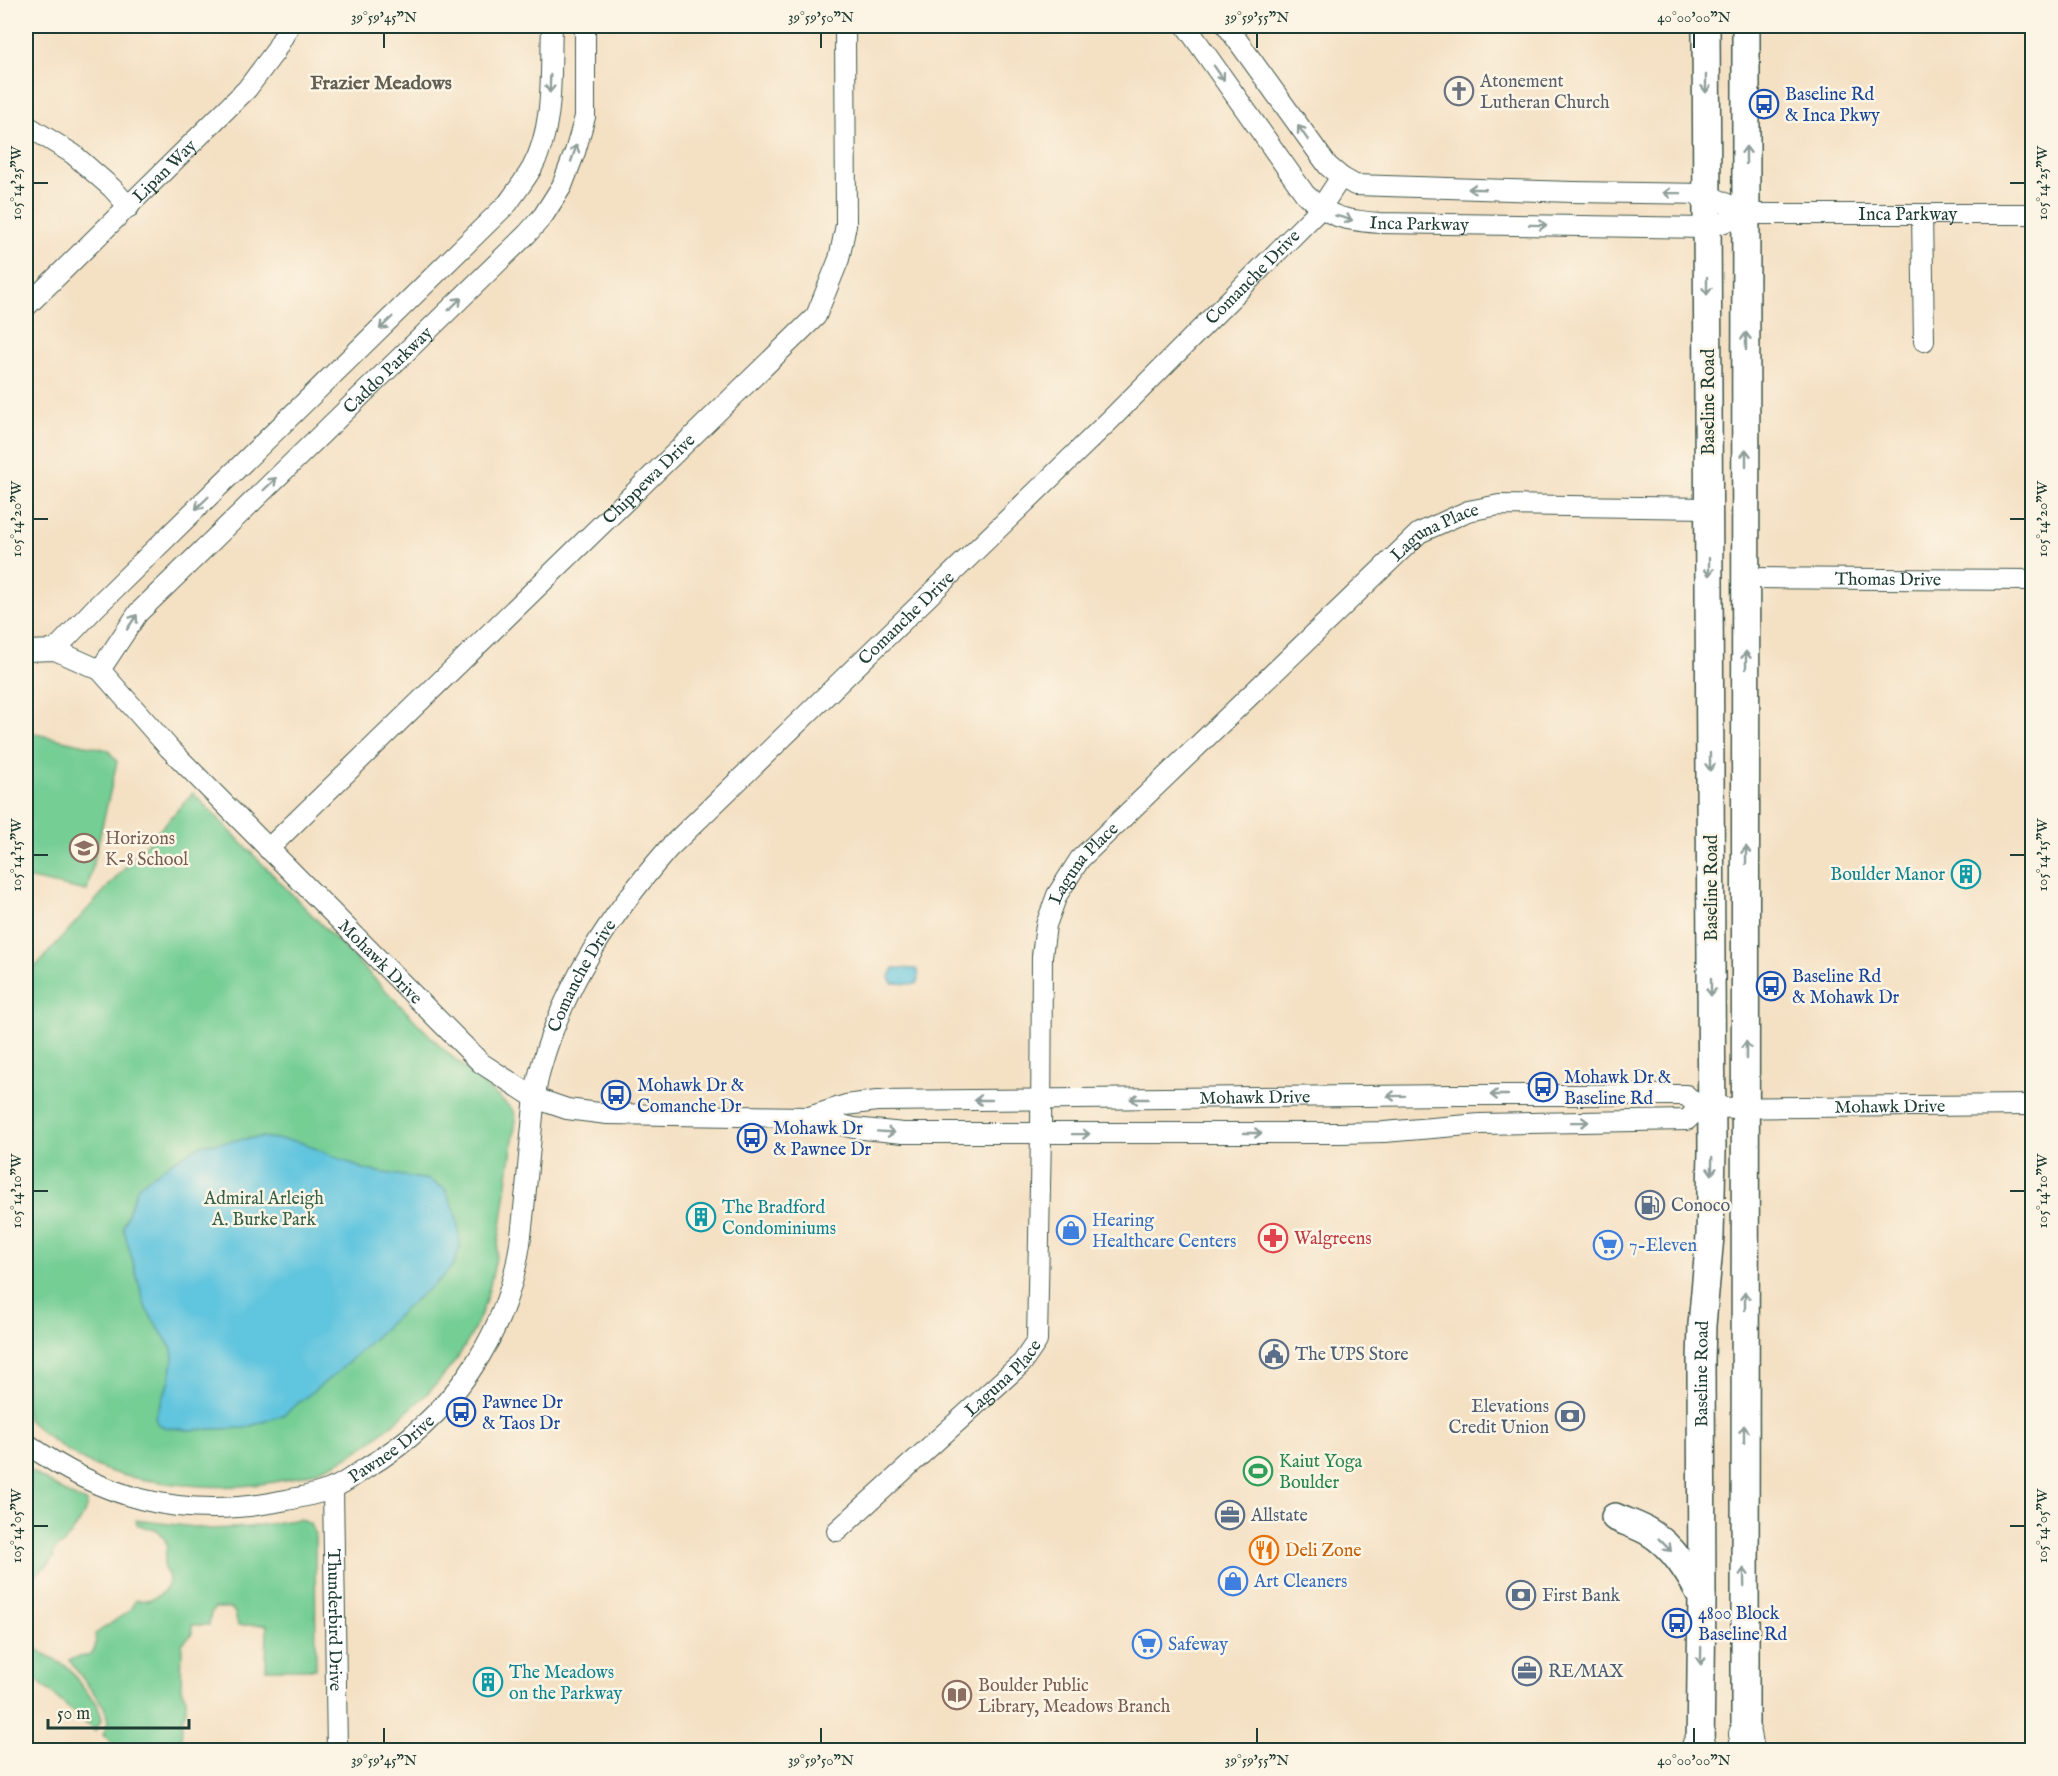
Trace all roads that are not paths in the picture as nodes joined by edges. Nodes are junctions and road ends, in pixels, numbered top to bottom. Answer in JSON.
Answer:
{"nodes":[{"id":1,"x":289,"y":26,"type":"edge"},
{"id":2,"x":552,"y":26,"type":"edge"},
{"id":3,"x":585,"y":26,"type":"edge"},
{"id":4,"x":844,"y":26,"type":"edge"},
{"id":5,"x":1186,"y":26,"type":"edge"},
{"id":6,"x":1227,"y":26,"type":"edge"},
{"id":7,"x":1706,"y":26,"type":"edge"},
{"id":8,"x":1746,"y":26,"type":"edge"},
{"id":9,"x":26,"y":125,"type":"edge"},
{"id":10,"x":1341,"y":177,"type":"junction"},
{"id":11,"x":1707,"y":194,"type":"junction"},
{"id":12,"x":129,"y":207,"type":"junction"},
{"id":13,"x":1320,"y":209,"type":"junction"},
{"id":14,"x":1747,"y":214,"type":"junction"},
{"id":15,"x":1922,"y":214,"type":"junction"},
{"id":16,"x":2032,"y":214,"type":"edge"},
{"id":17,"x":1707,"y":228,"type":"junction"},
{"id":18,"x":26,"y":307,"type":"edge"},
{"id":19,"x":1924,"y":341,"type":"dead end"},
{"id":20,"x":1709,"y":508,"type":"junction"},
{"id":21,"x":1746,"y":578,"type":"junction"},
{"id":22,"x":2032,"y":580,"type":"edge"},
{"id":23,"x":55,"y":650,"type":"junction"},
{"id":24,"x":26,"y":651,"type":"edge"},
{"id":25,"x":99,"y":670,"type":"junction"},
{"id":26,"x":268,"y":849,"type":"junction"},
{"id":27,"x":535,"y":1098,"type":"junction"},
{"id":28,"x":1041,"y":1100,"type":"junction"},
{"id":29,"x":2032,"y":1105,"type":"edge"},
{"id":30,"x":1705,"y":1107,"type":"junction"},
{"id":31,"x":1746,"y":1108,"type":"junction"},
{"id":32,"x":809,"y":1117,"type":"junction"},
{"id":33,"x":1041,"y":1134,"type":"junction"},
{"id":34,"x":26,"y":1443,"type":"edge"},
{"id":35,"x":333,"y":1488,"type":"junction"},
{"id":36,"x":1615,"y":1517,"type":"dead end"},
{"id":37,"x":837,"y":1531,"type":"dead end"},
{"id":38,"x":1702,"y":1597,"type":"junction"},
{"id":39,"x":1746,"y":1745,"type":"edge"},
{"id":40,"x":1699,"y":1748,"type":"edge"},
{"id":41,"x":337,"y":1750,"type":"edge"}],
"edges":[{"from":1,"to":12,"type":"street","name":"Lipan Way"},
{"from":2,"to":23,"type":"street","name":"Caddo Parkway","one_way":true},
{"from":25,"to":3,"type":"street","name":"Caddo Parkway","one_way":true},
{"from":4,"to":26,"type":"street","name":"Chippewa Drive"},
{"from":5,"to":13,"type":"street","name":"Inca Parkway","one_way":true},
{"from":10,"to":6,"type":"street","name":"Inca Parkway","one_way":true},
{"from":7,"to":11,"type":"main road","name":"Baseline Road","one_way":true},
{"from":14,"to":8,"type":"main road","name":"Baseline Road","one_way":true},
{"from":9,"to":12,"type":"street"},
{"from":11,"to":10,"type":"street","name":"Inca Parkway","one_way":true},
{"from":10,"to":13,"type":"street","name":"Comanche Drive"},
{"from":11,"to":14,"type":"street","name":"Inca Parkway"},
{"from":11,"to":17,"type":"main road","name":"Baseline Road"},
{"from":12,"to":18,"type":"street","name":"Lipan Way"},
{"from":13,"to":17,"type":"street","name":"Inca Parkway","one_way":true},
{"from":13,"to":27,"type":"street","name":"Comanche Drive"},
{"from":14,"to":15,"type":"street","name":"Inca Parkway"},
{"from":14,"to":17,"type":"street","name":"Inca Parkway"},
{"from":21,"to":14,"type":"main road","name":"Baseline Road","one_way":true},
{"from":15,"to":16,"type":"street","name":"Inca Parkway"},
{"from":15,"to":19,"type":"street"},
{"from":17,"to":20,"type":"main road","name":"Baseline Road","one_way":true},
{"from":20,"to":28,"type":"street","name":"Laguna Place"},
{"from":20,"to":30,"type":"main road","name":"Baseline Road","one_way":true},
{"from":21,"to":22,"type":"street","name":"Thomas Drive"},
{"from":31,"to":21,"type":"main road","name":"Baseline Road","one_way":true},
{"from":23,"to":24,"type":"street","name":"Mohawk Drive"},
{"from":23,"to":25,"type":"street","name":"Mohawk Drive"},
{"from":25,"to":26,"type":"street","name":"Mohawk Drive"},
{"from":26,"to":27,"type":"street","name":"Mohawk Drive"},
{"from":27,"to":32,"type":"street","name":"Mohawk Drive"},
{"from":27,"to":35,"type":"street","name":"Pawnee Drive"},
{"from":30,"to":28,"type":"street","name":"Mohawk Drive","one_way":true},
{"from":28,"to":32,"type":"street","name":"Mohawk Drive","one_way":true},
{"from":28,"to":33,"type":"street","name":"Laguna Place"},
{"from":29,"to":31,"type":"street","name":"Mohawk Drive"},
{"from":30,"to":31,"type":"street","name":"Mohawk Drive"},
{"from":33,"to":30,"type":"street","name":"Mohawk Drive","one_way":true},
{"from":30,"to":38,"type":"main road","name":"Baseline Road","one_way":true},
{"from":39,"to":31,"type":"main road","name":"Baseline Road","one_way":true},
{"from":32,"to":33,"type":"street","name":"Mohawk Drive","one_way":true},
{"from":33,"to":37,"type":"street","name":"Laguna Place"},
{"from":34,"to":35,"type":"street","name":"Pawnee Drive"},
{"from":35,"to":41,"type":"street","name":"Thunderbird Drive"},
{"from":36,"to":38,"type":"main road","one_way":true},
{"from":38,"to":40,"type":"main road","name":"Baseline Road","one_way":true}]}
